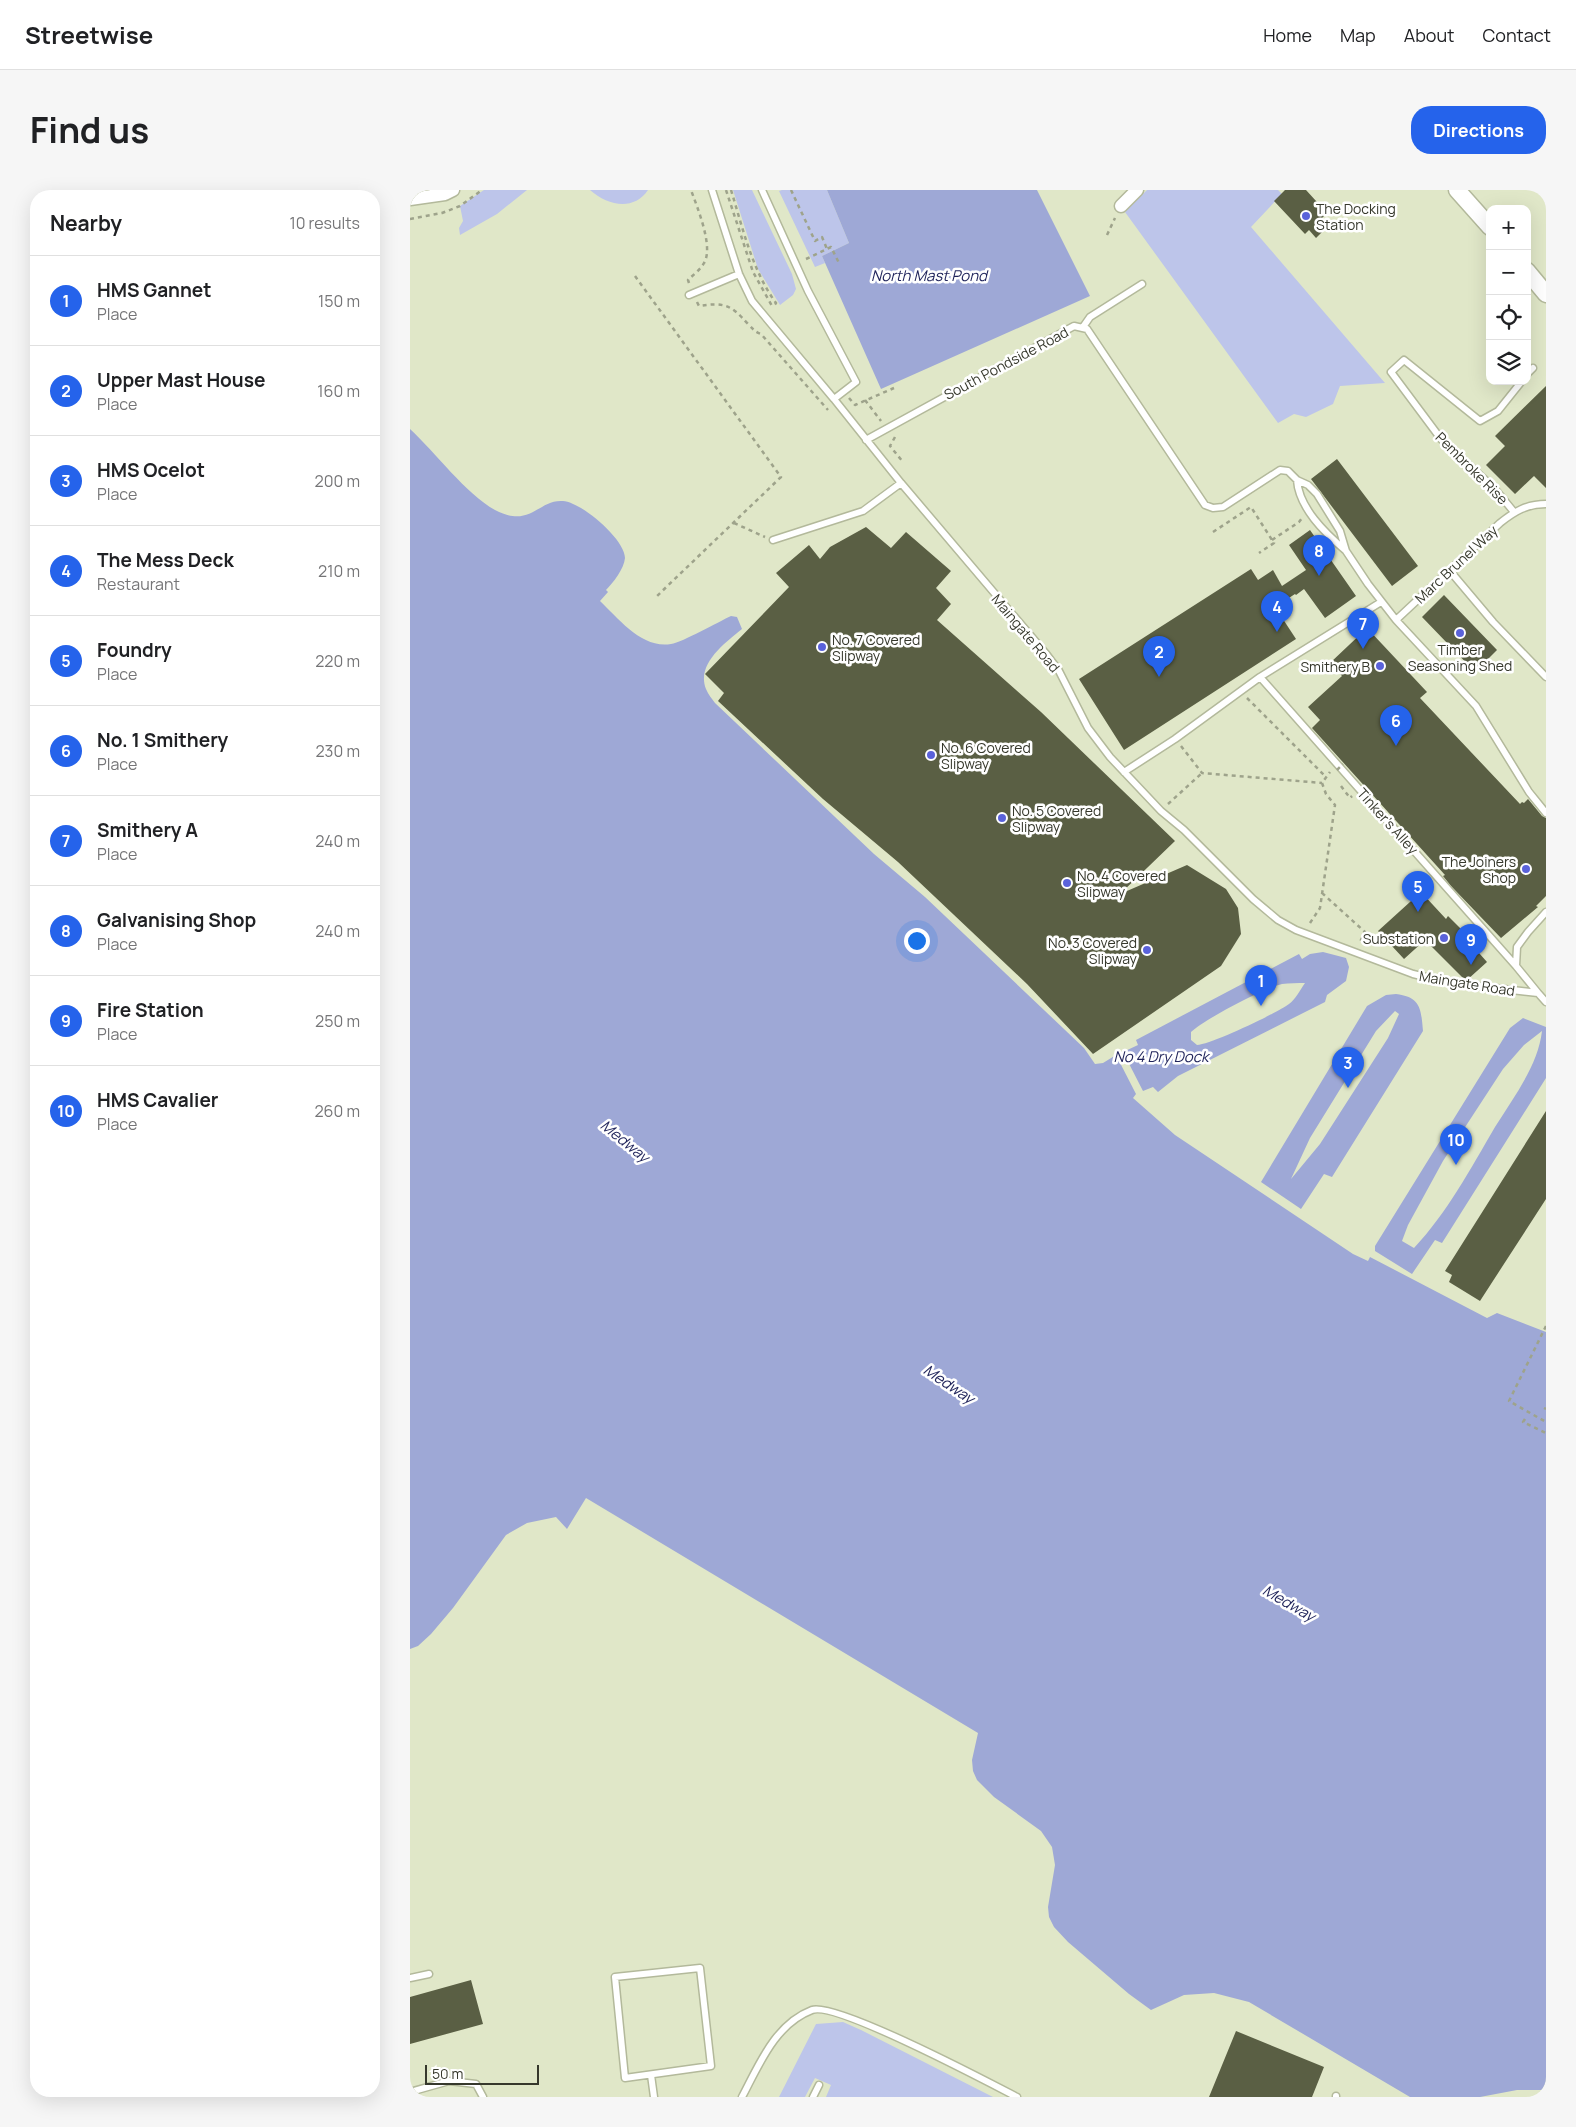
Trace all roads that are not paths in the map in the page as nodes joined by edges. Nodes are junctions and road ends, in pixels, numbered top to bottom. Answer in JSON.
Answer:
{"nodes":[{"id":1,"x":453,"y":190,"type":"edge"},
{"id":2,"x":712,"y":190,"type":"edge"},
{"id":3,"x":762,"y":190,"type":"edge"},
{"id":4,"x":1137,"y":190,"type":"edge"},
{"id":5,"x":1457,"y":190,"type":"edge"},
{"id":6,"x":410,"y":199,"type":"edge"},
{"id":7,"x":1121,"y":206,"type":"road end"},
{"id":8,"x":1486,"y":223,"type":"edge"},
{"id":9,"x":739,"y":274,"type":"junction"},
{"id":10,"x":1531,"y":276,"type":"edge"},
{"id":11,"x":1142,"y":284,"type":"dead end"},
{"id":12,"x":691,"y":294,"type":"road end"},
{"id":13,"x":1546,"y":294,"type":"edge"},
{"id":14,"x":1083,"y":327,"type":"junction"},
{"id":15,"x":1519,"y":385,"type":"edge"},
{"id":16,"x":834,"y":399,"type":"junction"},
{"id":17,"x":866,"y":440,"type":"junction"},
{"id":18,"x":1297,"y":480,"type":"junction"},
{"id":19,"x":900,"y":483,"type":"junction"},
{"id":20,"x":1546,"y":504,"type":"edge"},
{"id":21,"x":1514,"y":512,"type":"junction"},
{"id":22,"x":772,"y":540,"type":"road end"},
{"id":23,"x":1346,"y":551,"type":"junction"},
{"id":24,"x":1450,"y":571,"type":"junction"},
{"id":25,"x":1381,"y":602,"type":"junction"},
{"id":26,"x":1396,"y":620,"type":"junction"},
{"id":27,"x":1260,"y":677,"type":"junction"},
{"id":28,"x":1546,"y":677,"type":"edge"},
{"id":29,"x":1124,"y":772,"type":"junction"},
{"id":30,"x":1546,"y":813,"type":"edge"},
{"id":31,"x":1546,"y":912,"type":"edge"},
{"id":32,"x":1516,"y":966,"type":"junction"},
{"id":33,"x":1538,"y":993,"type":"junction"},
{"id":34,"x":1546,"y":1002,"type":"edge"},
{"id":35,"x":429,"y":1974,"type":"dead end"},
{"id":36,"x":410,"y":1978,"type":"edge"},
{"id":37,"x":652,"y":2075,"type":"junction"},
{"id":38,"x":819,"y":2085,"type":"dead end"},
{"id":39,"x":410,"y":2092,"type":"edge"},
{"id":40,"x":483,"y":2097,"type":"edge"},
{"id":41,"x":654,"y":2097,"type":"edge"},
{"id":42,"x":742,"y":2097,"type":"edge"},
{"id":43,"x":813,"y":2097,"type":"edge"},
{"id":44,"x":1017,"y":2097,"type":"edge"}],
"edges":[{"from":1,"to":6,"type":"street"},
{"from":2,"to":9,"type":"lane","name":"Maingate Road"},
{"from":3,"to":16,"type":"lane"},
{"from":4,"to":7,"type":"street"},
{"from":5,"to":8,"type":"street"},
{"from":9,"to":12,"type":"lane"},
{"from":9,"to":16,"type":"lane","name":"Maingate Road"},
{"from":10,"to":13,"type":"street"},
{"from":11,"to":14,"type":"lane","name":"South Pondside Road"},
{"from":14,"to":17,"type":"lane","name":"South Pondside Road"},
{"from":14,"to":18,"type":"lane"},
{"from":15,"to":21,"type":"lane","name":"Pembroke Rise"},
{"from":16,"to":17,"type":"lane","name":"Maingate Road"},
{"from":17,"to":19,"type":"lane","name":"Maingate Road"},
{"from":18,"to":23,"type":"lane"},
{"from":18,"to":23,"type":"lane"},
{"from":19,"to":22,"type":"lane"},
{"from":19,"to":29,"type":"lane","name":"Maingate Road"},
{"from":20,"to":21,"type":"lane","name":"Marc Brunel Way"},
{"from":21,"to":24,"type":"lane","name":"Marc Brunel Way"},
{"from":23,"to":25,"type":"lane"},
{"from":24,"to":26,"type":"lane","name":"Marc Brunel Way"},
{"from":24,"to":28,"type":"lane"},
{"from":25,"to":26,"type":"lane"},
{"from":25,"to":27,"type":"lane"},
{"from":26,"to":30,"type":"lane"},
{"from":27,"to":29,"type":"lane"},
{"from":27,"to":32,"type":"lane","name":"Tinker's Alley"},
{"from":29,"to":33,"type":"lane","name":"Maingate Road"},
{"from":31,"to":32,"type":"lane"},
{"from":32,"to":33,"type":"lane","name":"Tinker's Alley"},
{"from":33,"to":34,"type":"lane"},
{"from":35,"to":36,"type":"lane"},
{"from":37,"to":37,"type":"lane"},
{"from":37,"to":41,"type":"lane"},
{"from":38,"to":43,"type":"lane"},
{"from":39,"to":40,"type":"lane"},
{"from":42,"to":44,"type":"lane"}]}
